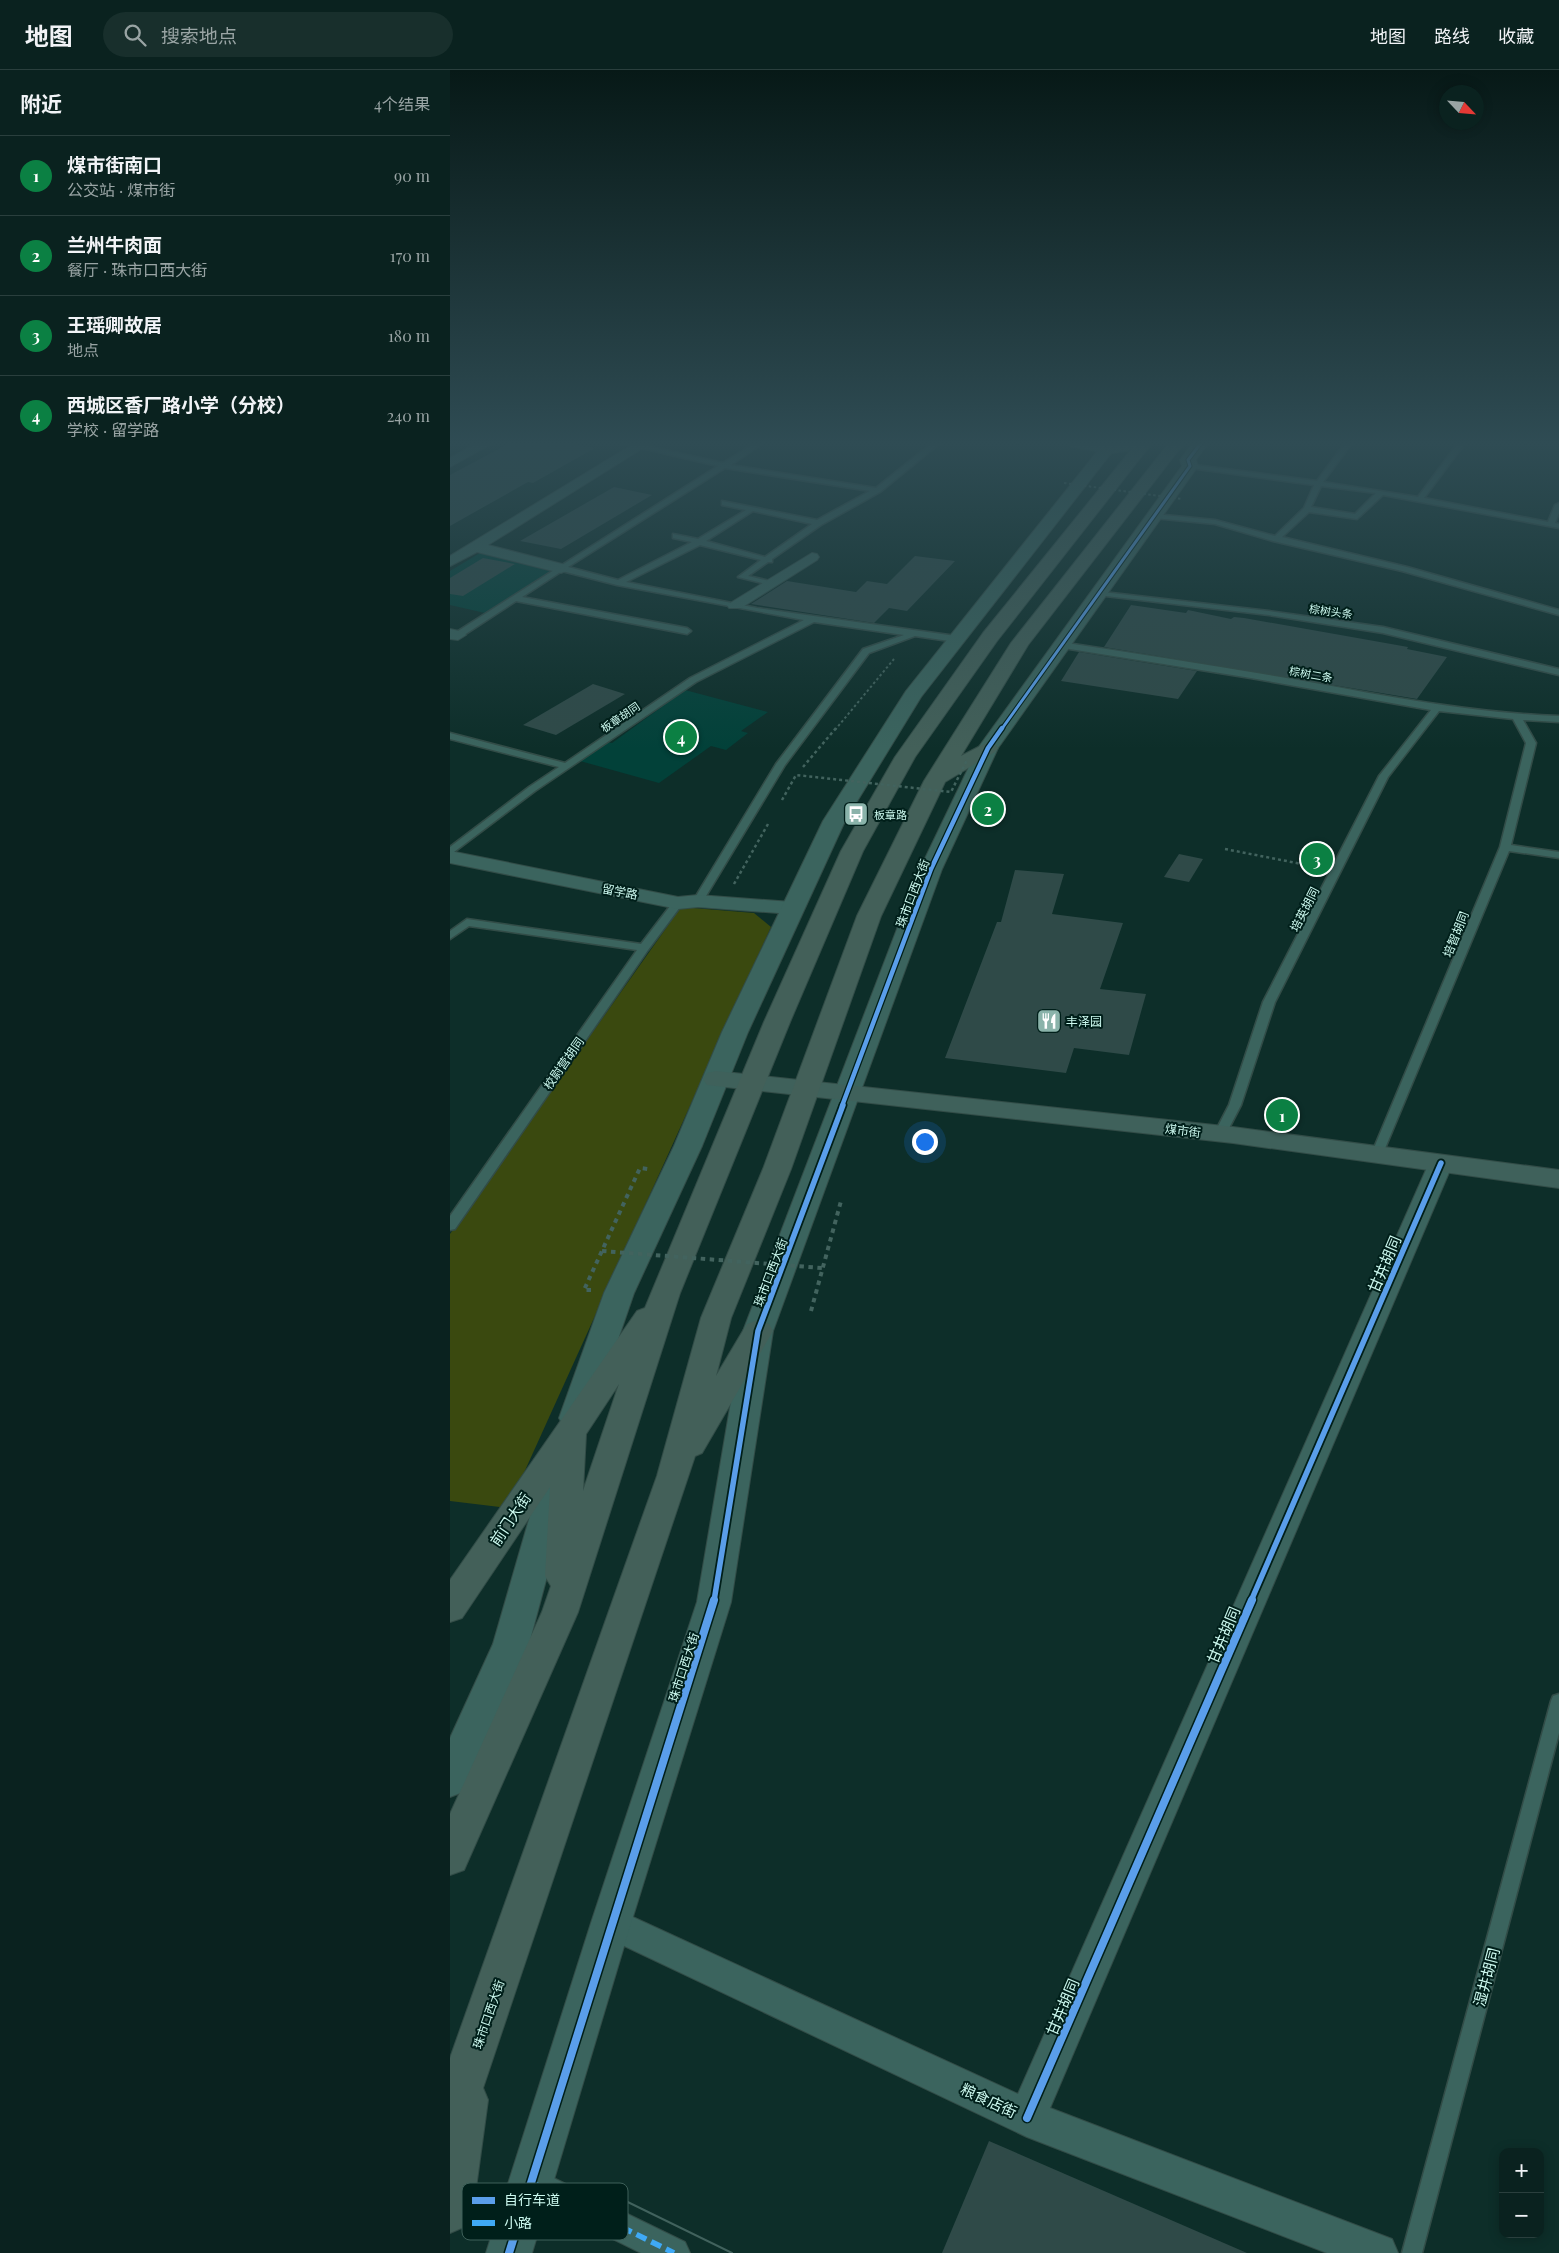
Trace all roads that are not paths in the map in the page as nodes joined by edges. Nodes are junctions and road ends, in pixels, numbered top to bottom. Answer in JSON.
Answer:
{"nodes":[{"id":1,"x":598,"y":545,"type":"edge"},
{"id":2,"x":693,"y":545,"type":"edge"},
{"id":3,"x":710,"y":545,"type":"edge"},
{"id":4,"x":789,"y":545,"type":"edge"},
{"id":5,"x":1031,"y":545,"type":"edge"},
{"id":6,"x":1062,"y":545,"type":"edge"},
{"id":7,"x":1106,"y":545,"type":"edge"},
{"id":8,"x":1133,"y":545,"type":"edge"},
{"id":9,"x":1301,"y":545,"type":"edge"},
{"id":10,"x":477,"y":546,"type":"joint"},
{"id":11,"x":812,"y":557,"type":"dead end"},
{"id":12,"x":769,"y":560,"type":"junction"},
{"id":13,"x":450,"y":562,"type":"edge"},
{"id":14,"x":561,"y":568,"type":"junction"},
{"id":15,"x":617,"y":583,"type":"junction"},
{"id":16,"x":767,"y":583,"type":"junction"},
{"id":17,"x":1097,"y":593,"type":"junction"},
{"id":18,"x":515,"y":598,"type":"junction"},
{"id":19,"x":735,"y":605,"type":"junction"},
{"id":20,"x":1559,"y":613,"type":"edge"},
{"id":21,"x":815,"y":618,"type":"junction"},
{"id":22,"x":688,"y":631,"type":"dead end"},
{"id":23,"x":914,"y":634,"type":"junction"},
{"id":24,"x":454,"y":635,"type":"edge"},
{"id":25,"x":956,"y":639,"type":"junction"},
{"id":26,"x":1060,"y":645,"type":"junction"},
{"id":27,"x":1559,"y":672,"type":"edge"},
{"id":28,"x":1437,"y":708,"type":"junction"},
{"id":29,"x":1517,"y":718,"type":"junction"},
{"id":30,"x":1559,"y":719,"type":"edge"},
{"id":31,"x":450,"y":736,"type":"edge"},
{"id":32,"x":978,"y":753,"type":"junction"},
{"id":33,"x":567,"y":766,"type":"junction"},
{"id":34,"x":935,"y":781,"type":"junction"},
{"id":35,"x":1505,"y":847,"type":"junction"},
{"id":36,"x":450,"y":852,"type":"edge"},
{"id":37,"x":1559,"y":855,"type":"edge"},
{"id":38,"x":450,"y":857,"type":"edge"},
{"id":39,"x":688,"y":902,"type":"junction"},
{"id":40,"x":792,"y":908,"type":"junction"},
{"id":41,"x":450,"y":936,"type":"edge"},
{"id":42,"x":644,"y":948,"type":"junction"},
{"id":43,"x":716,"y":1078,"type":"junction"},
{"id":44,"x":754,"y":1083,"type":"junction"},
{"id":45,"x":806,"y":1088,"type":"junction"},
{"id":46,"x":848,"y":1093,"type":"junction"},
{"id":47,"x":1220,"y":1134,"type":"junction"},
{"id":48,"x":1377,"y":1155,"type":"junction"},
{"id":49,"x":1441,"y":1163,"type":"junction"},
{"id":50,"x":1559,"y":1178,"type":"edge"},
{"id":51,"x":450,"y":1226,"type":"edge"},
{"id":52,"x":665,"y":1294,"type":"junction"},
{"id":53,"x":758,"y":1331,"type":"junction"},
{"id":54,"x":570,"y":1430,"type":"junction"},
{"id":55,"x":673,"y":1476,"type":"junction"},
{"id":56,"x":450,"y":1608,"type":"edge"},
{"id":57,"x":560,"y":1612,"type":"junction"},
{"id":58,"x":1559,"y":1701,"type":"edge"},
{"id":59,"x":450,"y":1780,"type":"edge"},
{"id":60,"x":450,"y":1857,"type":"edge"},
{"id":61,"x":611,"y":1923,"type":"junction"},
{"id":62,"x":471,"y":2062,"type":"junction"},
{"id":63,"x":1027,"y":2118,"type":"junction"},
{"id":64,"x":450,"y":2120,"type":"edge"},
{"id":65,"x":533,"y":2183,"type":"edge"},
{"id":66,"x":450,"y":2210,"type":"edge"},
{"id":67,"x":628,"y":2230,"type":"edge"},
{"id":68,"x":513,"y":2240,"type":"edge"},
{"id":69,"x":509,"y":2253,"type":"edge"},
{"id":70,"x":674,"y":2253,"type":"edge"},
{"id":71,"x":1378,"y":2253,"type":"edge"},
{"id":72,"x":1412,"y":2253,"type":"edge"}],
"edges":[{"from":1,"to":14,"type":"lane"},
{"from":2,"to":15,"type":"lane"},
{"from":3,"to":12,"type":"lane"},
{"from":4,"to":12,"type":"lane"},
{"from":5,"to":25,"type":"street"},
{"from":6,"to":44,"type":"main road"},
{"from":7,"to":34,"type":"main road","name":"珠市口西大街"},
{"from":8,"to":17,"type":"street","name":"珠市口西大街"},
{"from":9,"to":20,"type":"lane"},
{"from":10,"to":13,"type":"street"},
{"from":10,"to":14,"type":"street"},
{"from":11,"to":16,"type":"street"},
{"from":12,"to":16,"type":"lane"},
{"from":14,"to":15,"type":"lane"},
{"from":14,"to":18,"type":"lane"},
{"from":15,"to":19,"type":"lane"},
{"from":16,"to":19,"type":"street"},
{"from":17,"to":26,"type":"street","name":"珠市口西大街"},
{"from":17,"to":27,"type":"lane","name":"棕树头条"},
{"from":18,"to":22,"type":"lane"},
{"from":18,"to":24,"type":"lane"},
{"from":19,"to":21,"type":"lane"},
{"from":21,"to":23,"type":"lane"},
{"from":21,"to":33,"type":"lane","name":"板章胡同"},
{"from":23,"to":25,"type":"lane"},
{"from":23,"to":39,"type":"lane","name":"校尉营胡同"},
{"from":25,"to":40,"type":"street"},
{"from":26,"to":28,"type":"lane","name":"棕树二条"},
{"from":26,"to":32,"type":"street","name":"珠市口西大街"},
{"from":28,"to":29,"type":"lane","name":"棕树二条"},
{"from":28,"to":47,"type":"lane","name":"培英胡同"},
{"from":29,"to":30,"type":"lane","name":"棕树二条"},
{"from":29,"to":35,"type":"lane","name":"培智胡同"},
{"from":31,"to":33,"type":"lane"},
{"from":32,"to":34,"type":"main road"},
{"from":32,"to":46,"type":"street","name":"珠市口西大街"},
{"from":33,"to":36,"type":"lane","name":"板章胡同"},
{"from":34,"to":45,"type":"main road","name":"珠市口西大街"},
{"from":35,"to":37,"type":"lane"},
{"from":35,"to":48,"type":"lane","name":"培智胡同"},
{"from":38,"to":39,"type":"street","name":"留学路"},
{"from":39,"to":40,"type":"street","name":"留学路"},
{"from":39,"to":42,"type":"lane","name":"校尉营胡同"},
{"from":40,"to":43,"type":"street"},
{"from":41,"to":42,"type":"lane"},
{"from":42,"to":51,"type":"lane","name":"校尉营胡同"},
{"from":43,"to":44,"type":"main road","name":"煤市街"},
{"from":43,"to":54,"type":"street"},
{"from":44,"to":45,"type":"main road","name":"煤市街"},
{"from":44,"to":52,"type":"main road"},
{"from":45,"to":46,"type":"main road","name":"煤市街"},
{"from":45,"to":55,"type":"main road","name":"珠市口西大街"},
{"from":46,"to":47,"type":"main road","name":"煤市街"},
{"from":46,"to":53,"type":"street","name":"珠市口西大街"},
{"from":47,"to":48,"type":"main road","name":"煤市街"},
{"from":48,"to":49,"type":"main road","name":"煤市街"},
{"from":49,"to":50,"type":"main road","name":"煤市街"},
{"from":49,"to":63,"type":"street","name":"甘井胡同"},
{"from":52,"to":54,"type":"main road","name":"前门大街"},
{"from":52,"to":57,"type":"main road"},
{"from":53,"to":55,"type":"main road"},
{"from":53,"to":61,"type":"street","name":"珠市口西大街"},
{"from":54,"to":56,"type":"main road","name":"前门大街"},
{"from":54,"to":57,"type":"main road"},
{"from":54,"to":59,"type":"street"},
{"from":55,"to":62,"type":"main road","name":"珠市口西大街"},
{"from":57,"to":60,"type":"main road"},
{"from":58,"to":72,"type":"lane","name":"湿井胡同"},
{"from":61,"to":63,"type":"street","name":"粮食店街"},
{"from":61,"to":65,"type":"street","name":"珠市口西大街"},
{"from":62,"to":64,"type":"main road"},
{"from":62,"to":66,"type":"main road"},
{"from":63,"to":71,"type":"street","name":"粮食店街"},
{"from":67,"to":70,"type":"street"},
{"from":68,"to":69,"type":"street","name":"珠市口西大街"}]}
